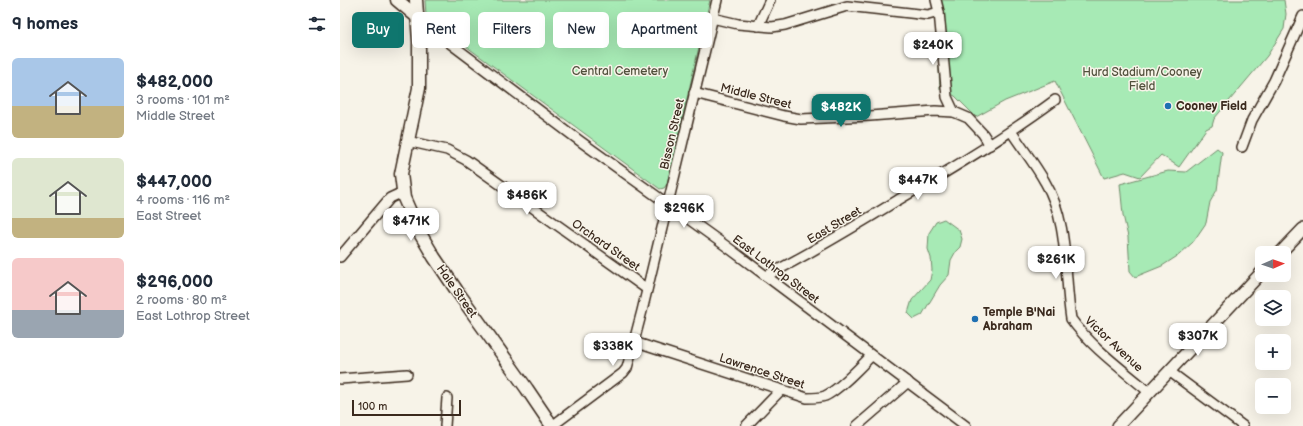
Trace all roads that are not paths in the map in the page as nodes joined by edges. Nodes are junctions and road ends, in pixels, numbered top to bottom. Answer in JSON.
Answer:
{"nodes":[{"id":1,"x":397,"y":0,"type":"edge"},
{"id":2,"x":416,"y":0,"type":"edge"},
{"id":3,"x":717,"y":0,"type":"edge"},
{"id":4,"x":770,"y":0,"type":"edge"},
{"id":5,"x":936,"y":0,"type":"edge"},
{"id":6,"x":416,"y":12,"type":"edge"},
{"id":7,"x":939,"y":12,"type":"junction"},
{"id":8,"x":412,"y":13,"type":"edge"},
{"id":9,"x":1303,"y":16,"type":"edge"},
{"id":10,"x":712,"y":18,"type":"joint"},
{"id":11,"x":758,"y":26,"type":"junction"},
{"id":12,"x":419,"y":48,"type":"edge"},
{"id":13,"x":456,"y":48,"type":"edge"},
{"id":14,"x":705,"y":48,"type":"edge"},
{"id":15,"x":694,"y":93,"type":"junction"},
{"id":16,"x":1055,"y":100,"type":"dead end"},
{"id":17,"x":954,"y":112,"type":"junction"},
{"id":18,"x":1011,"y":131,"type":"junction"},
{"id":19,"x":407,"y":141,"type":"junction"},
{"id":20,"x":990,"y":144,"type":"junction"},
{"id":21,"x":1242,"y":147,"type":"dead end"},
{"id":22,"x":403,"y":192,"type":"junction"},
{"id":23,"x":668,"y":204,"type":"junction"},
{"id":24,"x":1303,"y":229,"type":"edge"},
{"id":25,"x":1287,"y":246,"type":"edge"},
{"id":26,"x":340,"y":257,"type":"edge"},
{"id":27,"x":766,"y":276,"type":"junction"},
{"id":28,"x":1255,"y":279,"type":"edge"},
{"id":29,"x":647,"y":289,"type":"junction"},
{"id":30,"x":634,"y":342,"type":"junction"},
{"id":31,"x":871,"y":356,"type":"junction"},
{"id":32,"x":1169,"y":371,"type":"junction"},
{"id":33,"x":407,"y":374,"type":"dead end"},
{"id":34,"x":340,"y":379,"type":"edge"},
{"id":35,"x":908,"y":382,"type":"junction"},
{"id":36,"x":781,"y":390,"type":"junction"},
{"id":37,"x":1149,"y":392,"type":"junction"},
{"id":38,"x":447,"y":398,"type":"dead end"},
{"id":39,"x":958,"y":420,"type":"junction"},
{"id":40,"x":445,"y":426,"type":"edge"},
{"id":41,"x":552,"y":426,"type":"edge"},
{"id":42,"x":746,"y":426,"type":"edge"},
{"id":43,"x":857,"y":426,"type":"edge"},
{"id":44,"x":951,"y":426,"type":"edge"},
{"id":45,"x":966,"y":426,"type":"edge"},
{"id":46,"x":1118,"y":426,"type":"edge"},
{"id":47,"x":1243,"y":426,"type":"edge"}],
"edges":[{"from":1,"to":8,"type":"main road"},
{"from":2,"to":6,"type":"main road","name":"Hale Street"},
{"from":3,"to":10,"type":"street","name":"Bisson Street"},
{"from":4,"to":11,"type":"street"},
{"from":5,"to":7,"type":"street"},
{"from":7,"to":11,"type":"street"},
{"from":7,"to":17,"type":"street"},
{"from":9,"to":21,"type":"street"},
{"from":10,"to":11,"type":"street"},
{"from":12,"to":19,"type":"main road","name":"Hale Street"},
{"from":13,"to":23,"type":"street","name":"East Lothrop Street"},
{"from":14,"to":15,"type":"street","name":"Bisson Street"},
{"from":15,"to":17,"type":"street","name":"Middle Street"},
{"from":15,"to":23,"type":"street","name":"Bisson Street"},
{"from":16,"to":18,"type":"street","name":"East Street"},
{"from":17,"to":20,"type":"street","name":"Middle Street"},
{"from":18,"to":20,"type":"street","name":"East Street"},
{"from":18,"to":37,"type":"street","name":"Victor Avenue"},
{"from":19,"to":22,"type":"main road","name":"Hale Street"},
{"from":19,"to":29,"type":"street","name":"Orchard Street"},
{"from":20,"to":27,"type":"street","name":"East Street"},
{"from":22,"to":26,"type":"street"},
{"from":22,"to":41,"type":"main road","name":"Hale Street"},
{"from":23,"to":27,"type":"street","name":"East Lothrop Street"},
{"from":23,"to":29,"type":"street","name":"Bisson Street"},
{"from":24,"to":25,"type":"street"},
{"from":27,"to":31,"type":"street","name":"East Lothrop Street"},
{"from":28,"to":32,"type":"street"},
{"from":29,"to":30,"type":"street","name":"Bisson Street"},
{"from":30,"to":36,"type":"street","name":"Lawrence Street"},
{"from":30,"to":41,"type":"street","name":"Bisson Street"},
{"from":31,"to":35,"type":"street","name":"East Lothrop Street"},
{"from":31,"to":36,"type":"street","name":"Lawrence Street"},
{"from":32,"to":37,"type":"street"},
{"from":32,"to":47,"type":"street"},
{"from":33,"to":34,"type":"street"},
{"from":35,"to":39,"type":"street","name":"East Lothrop Street"},
{"from":35,"to":43,"type":"street"},
{"from":36,"to":42,"type":"street"},
{"from":37,"to":46,"type":"street"},
{"from":38,"to":40,"type":"street"},
{"from":39,"to":44,"type":"street"},
{"from":39,"to":45,"type":"street","name":"East Lothrop Street"}]}
